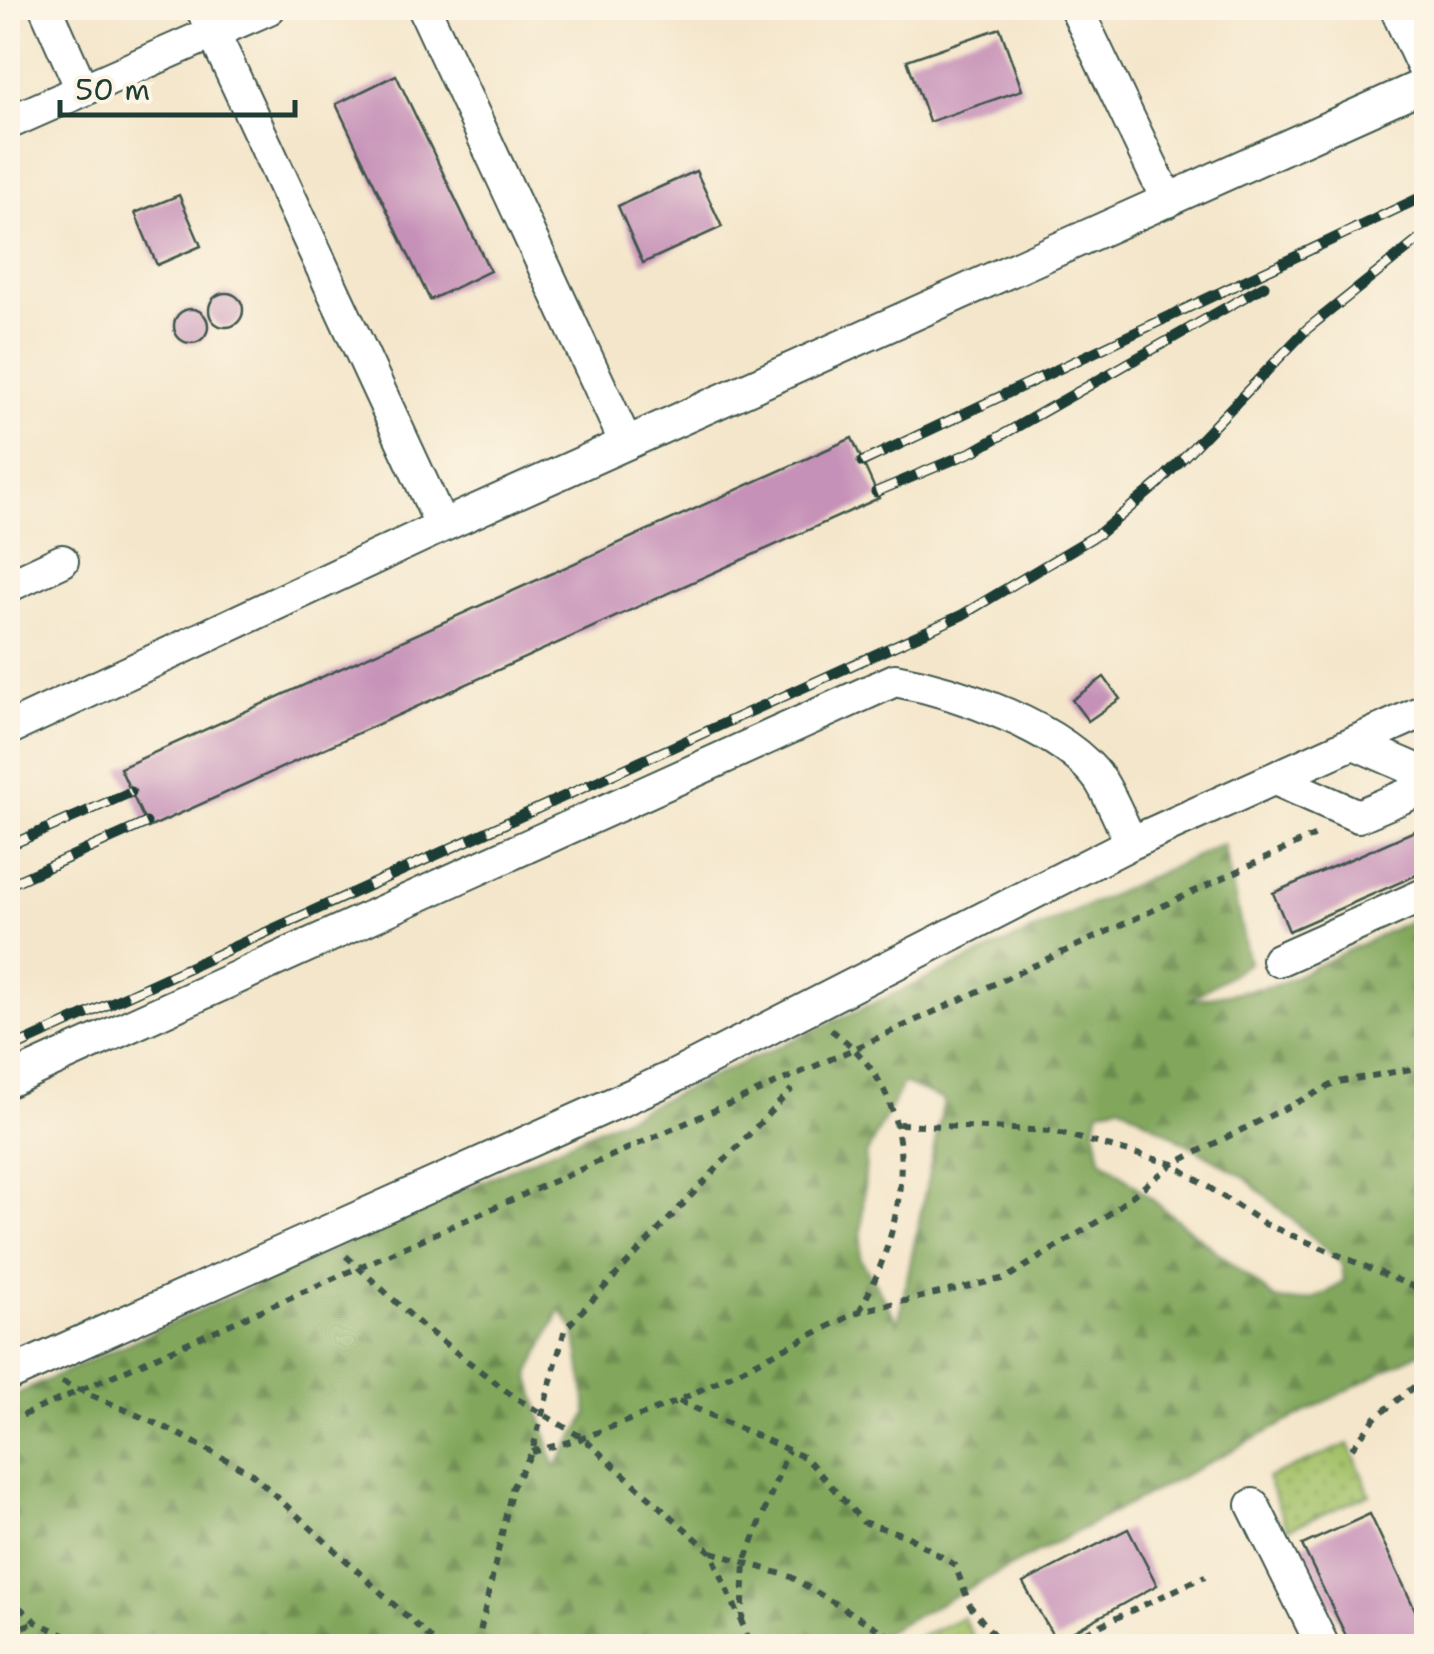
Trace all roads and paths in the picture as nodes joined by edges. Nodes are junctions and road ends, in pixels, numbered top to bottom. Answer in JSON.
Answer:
{"nodes":[{"id":1,"x":46,"y":8,"type":"edge"},
{"id":2,"x":269,"y":8,"type":"edge"},
{"id":3,"x":424,"y":8,"type":"edge"},
{"id":4,"x":1076,"y":8,"type":"edge"},
{"id":5,"x":1396,"y":8,"type":"edge"},
{"id":6,"x":207,"y":20,"type":"edge"},
{"id":7,"x":1426,"y":73,"type":"edge"},
{"id":8,"x":1426,"y":84,"type":"edge"},
{"id":9,"x":82,"y":89,"type":"junction"},
{"id":10,"x":8,"y":124,"type":"edge"},
{"id":11,"x":1168,"y":201,"type":"junction"},
{"id":12,"x":626,"y":443,"type":"junction"},
{"id":13,"x":442,"y":526,"type":"junction"},
{"id":14,"x":62,"y":562,"type":"dead end"},
{"id":15,"x":8,"y":586,"type":"edge"},
{"id":16,"x":1426,"y":710,"type":"edge"},
{"id":17,"x":8,"y":729,"type":"edge"},
{"id":18,"x":1354,"y":743,"type":"junction"},
{"id":19,"x":1426,"y":774,"type":"edge"},
{"id":20,"x":1275,"y":780,"type":"junction"},
{"id":21,"x":1426,"y":787,"type":"edge"},
{"id":22,"x":1358,"y":816,"type":"junction"},
{"id":23,"x":1131,"y":843,"type":"junction"},
{"id":24,"x":1426,"y":894,"type":"edge"},
{"id":25,"x":1278,"y":960,"type":"dead end"},
{"id":26,"x":802,"y":1011,"type":"junction"},
{"id":27,"x":856,"y":1048,"type":"junction"},
{"id":28,"x":1426,"y":1062,"type":"edge"},
{"id":29,"x":8,"y":1081,"type":"edge"},
{"id":30,"x":792,"y":1089,"type":"dead end"},
{"id":31,"x":900,"y":1124,"type":"junction"},
{"id":32,"x":1174,"y":1164,"type":"junction"},
{"id":33,"x":326,"y":1232,"type":"junction"},
{"id":34,"x":358,"y":1271,"type":"junction"},
{"id":35,"x":1426,"y":1292,"type":"edge"},
{"id":36,"x":860,"y":1311,"type":"junction"},
{"id":37,"x":19,"y":1370,"type":"edge"},
{"id":38,"x":1426,"y":1377,"type":"edge"},
{"id":39,"x":75,"y":1389,"type":"junction"},
{"id":40,"x":678,"y":1401,"type":"junction"},
{"id":41,"x":542,"y":1414,"type":"junction"},
{"id":42,"x":8,"y":1422,"type":"edge"},
{"id":43,"x":584,"y":1438,"type":"junction"},
{"id":44,"x":1352,"y":1448,"type":"dead end"},
{"id":45,"x":788,"y":1450,"type":"junction"},
{"id":46,"x":532,"y":1452,"type":"junction"},
{"id":47,"x":1253,"y":1505,"type":"dead end"},
{"id":48,"x":711,"y":1552,"type":"junction"},
{"id":49,"x":745,"y":1562,"type":"junction"},
{"id":50,"x":1205,"y":1576,"type":"dead end"},
{"id":51,"x":8,"y":1596,"type":"edge"},
{"id":52,"x":36,"y":1622,"type":"junction"},
{"id":53,"x":742,"y":1624,"type":"junction"},
{"id":54,"x":8,"y":1632,"type":"edge"},
{"id":55,"x":88,"y":1646,"type":"edge"},
{"id":56,"x":439,"y":1646,"type":"edge"},
{"id":57,"x":477,"y":1646,"type":"edge"},
{"id":58,"x":752,"y":1646,"type":"edge"},
{"id":59,"x":906,"y":1646,"type":"edge"},
{"id":60,"x":1003,"y":1646,"type":"edge"},
{"id":61,"x":1057,"y":1646,"type":"edge"},
{"id":62,"x":1323,"y":1646,"type":"edge"}],
"edges":[{"from":1,"to":9,"type":"street"},
{"from":2,"to":6,"type":"street"},
{"from":3,"to":12,"type":"street"},
{"from":4,"to":11,"type":"street"},
{"from":5,"to":7,"type":"street"},
{"from":6,"to":9,"type":"street"},
{"from":6,"to":13,"type":"street"},
{"from":8,"to":11,"type":"street"},
{"from":9,"to":10,"type":"street"},
{"from":11,"to":12,"type":"street"},
{"from":12,"to":13,"type":"street"},
{"from":13,"to":17,"type":"street"},
{"from":14,"to":15,"type":"street"},
{"from":16,"to":18,"type":"street"},
{"from":18,"to":19,"type":"street"},
{"from":18,"to":20,"type":"street"},
{"from":20,"to":22,"type":"street"},
{"from":20,"to":23,"type":"street"},
{"from":21,"to":22,"type":"street"},
{"from":22,"to":27,"type":"path"},
{"from":23,"to":26,"type":"street"},
{"from":23,"to":29,"type":"street"},
{"from":24,"to":25,"type":"street"},
{"from":26,"to":27,"type":"path"},
{"from":26,"to":33,"type":"street"},
{"from":27,"to":31,"type":"path"},
{"from":27,"to":34,"type":"path"},
{"from":28,"to":32,"type":"path"},
{"from":30,"to":41,"type":"path"},
{"from":31,"to":32,"type":"path"},
{"from":31,"to":36,"type":"path"},
{"from":32,"to":35,"type":"path"},
{"from":32,"to":36,"type":"path"},
{"from":33,"to":34,"type":"path"},
{"from":33,"to":37,"type":"street"},
{"from":34,"to":39,"type":"path"},
{"from":34,"to":41,"type":"path"},
{"from":36,"to":40,"type":"path"},
{"from":37,"to":39,"type":"path"},
{"from":38,"to":44,"type":"path"},
{"from":39,"to":42,"type":"path"},
{"from":39,"to":56,"type":"path"},
{"from":40,"to":43,"type":"path"},
{"from":40,"to":45,"type":"path"},
{"from":41,"to":43,"type":"path"},
{"from":41,"to":46,"type":"path"},
{"from":43,"to":46,"type":"path"},
{"from":43,"to":48,"type":"path"},
{"from":45,"to":49,"type":"path"},
{"from":45,"to":60,"type":"path"},
{"from":46,"to":57,"type":"path"},
{"from":47,"to":62,"type":"street"},
{"from":48,"to":49,"type":"path"},
{"from":48,"to":53,"type":"path"},
{"from":49,"to":53,"type":"path"},
{"from":49,"to":59,"type":"path"},
{"from":50,"to":61,"type":"path"},
{"from":51,"to":52,"type":"path"},
{"from":52,"to":54,"type":"path"},
{"from":52,"to":55,"type":"path"},
{"from":53,"to":58,"type":"path"}]}
